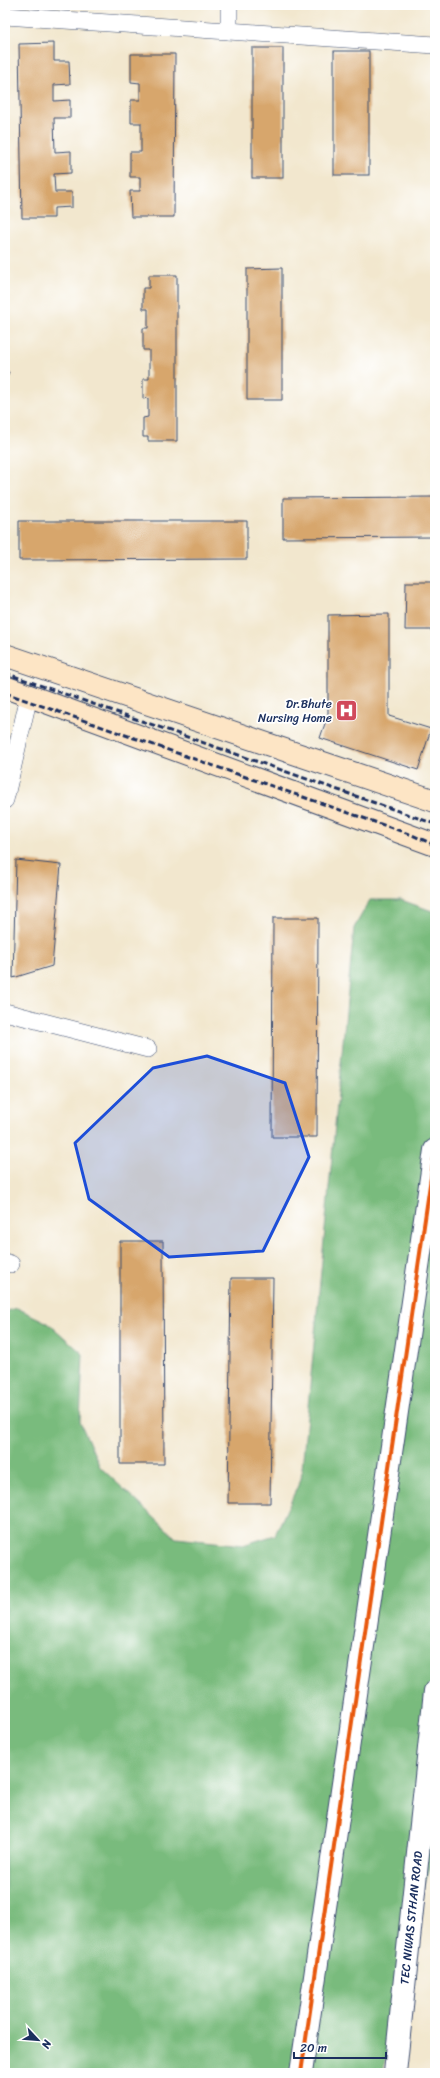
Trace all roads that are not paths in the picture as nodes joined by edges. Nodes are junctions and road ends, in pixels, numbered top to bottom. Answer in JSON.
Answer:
{"nodes":[{"id":1,"x":229,"y":5,"type":"edge"},
{"id":2,"x":5,"y":16,"type":"edge"},
{"id":3,"x":229,"y":31,"type":"junction"},
{"id":4,"x":435,"y":45,"type":"edge"},
{"id":5,"x":5,"y":654,"type":"edge"},
{"id":6,"x":77,"y":679,"type":"junction"},
{"id":7,"x":5,"y":687,"type":"edge"},
{"id":8,"x":29,"y":696,"type":"junction"},
{"id":9,"x":68,"y":710,"type":"junction"},
{"id":10,"x":5,"y":800,"type":"edge"},
{"id":11,"x":435,"y":801,"type":"edge"},
{"id":12,"x":435,"y":845,"type":"edge"},
{"id":13,"x":5,"y":1012,"type":"edge"},
{"id":14,"x":148,"y":1049,"type":"dead end"},
{"id":15,"x":435,"y":1150,"type":"edge"},
{"id":16,"x":435,"y":1691,"type":"edge"},
{"id":17,"x":301,"y":2073,"type":"edge"},
{"id":18,"x":395,"y":2073,"type":"edge"}],
"edges":[{"from":1,"to":3,"type":"lane"},
{"from":2,"to":3,"type":"lane"},
{"from":3,"to":4,"type":"lane"},
{"from":5,"to":6,"type":"main road"},
{"from":6,"to":9,"type":"main road"},
{"from":6,"to":11,"type":"main road"},
{"from":7,"to":8,"type":"main road"},
{"from":8,"to":9,"type":"main road"},
{"from":8,"to":10,"type":"lane"},
{"from":9,"to":12,"type":"main road"},
{"from":13,"to":14,"type":"lane"},
{"from":15,"to":17,"type":"street"},
{"from":16,"to":18,"type":"street","name":"TEC NIWAS STHAN ROAD"}]}
